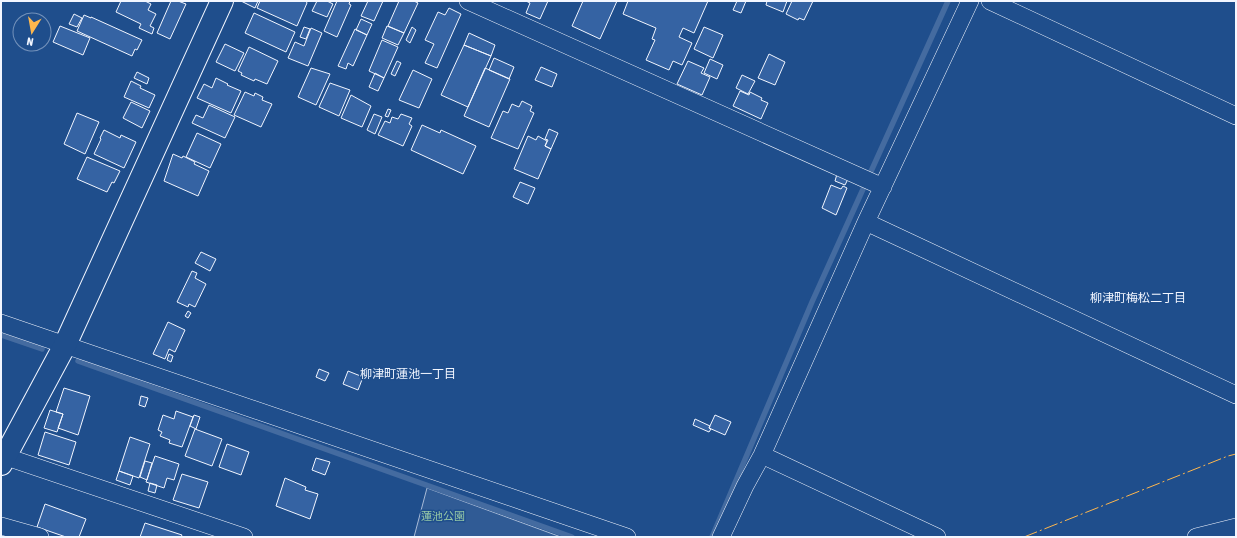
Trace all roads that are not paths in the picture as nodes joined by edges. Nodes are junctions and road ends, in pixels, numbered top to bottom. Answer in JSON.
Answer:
{"nodes":[{"id":1,"x":222,"y":1,"type":"edge"},
{"id":2,"x":468,"y":1,"type":"edge"},
{"id":3,"x":970,"y":1,"type":"edge"},
{"id":4,"x":990,"y":1,"type":"edge"},
{"id":5,"x":1236,"y":116,"type":"edge"},
{"id":6,"x":883,"y":187,"type":"junction"},
{"id":7,"x":866,"y":222,"type":"junction"},
{"id":8,"x":1,"y":323,"type":"edge"},
{"id":9,"x":65,"y":345,"type":"junction"},
{"id":10,"x":1236,"y":395,"type":"edge"},
{"id":11,"x":762,"y":455,"type":"junction"},
{"id":12,"x":2,"y":459,"type":"edge"},
{"id":13,"x":1,"y":526,"type":"edge"},
{"id":14,"x":1236,"y":527,"type":"edge"},
{"id":15,"x":40,"y":537,"type":"edge"},
{"id":16,"x":244,"y":537,"type":"edge"},
{"id":17,"x":627,"y":537,"type":"edge"},
{"id":18,"x":721,"y":537,"type":"edge"},
{"id":19,"x":937,"y":537,"type":"edge"},
{"id":20,"x":1196,"y":537,"type":"edge"}],
"edges":[{"from":1,"to":9,"type":"street"},
{"from":2,"to":6,"type":"street"},
{"from":3,"to":6,"type":"street"},
{"from":4,"to":5,"type":"street"},
{"from":6,"to":7,"type":"street"},
{"from":7,"to":10,"type":"street"},
{"from":7,"to":11,"type":"street"},
{"from":8,"to":9,"type":"street"},
{"from":9,"to":12,"type":"street"},
{"from":9,"to":17,"type":"street"},
{"from":11,"to":18,"type":"street"},
{"from":11,"to":19,"type":"street"},
{"from":12,"to":16,"type":"street"},
{"from":13,"to":15,"type":"street"},
{"from":14,"to":20,"type":"street"}]}
